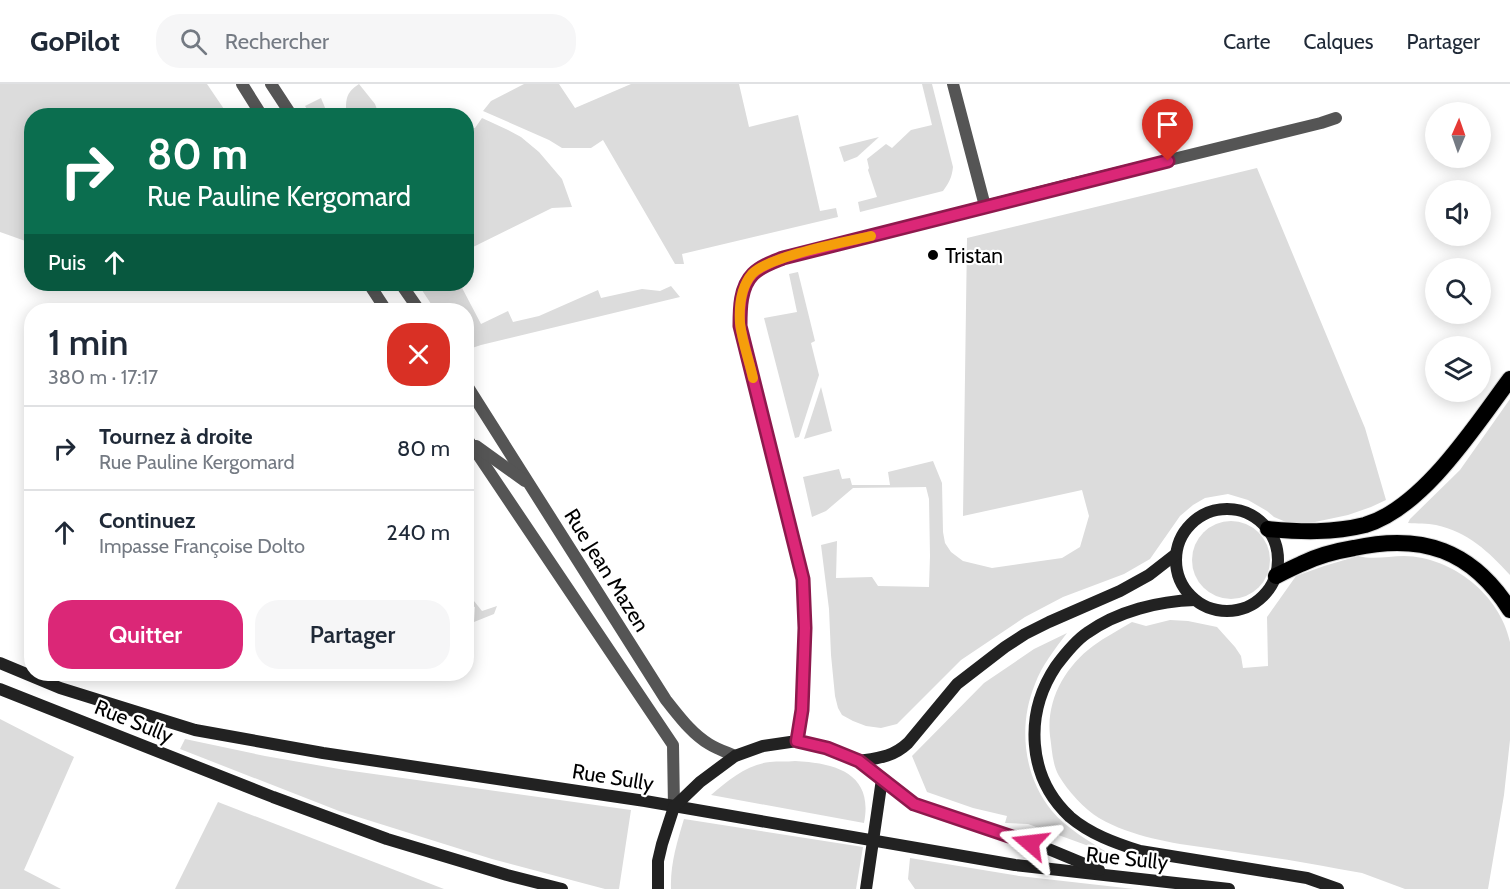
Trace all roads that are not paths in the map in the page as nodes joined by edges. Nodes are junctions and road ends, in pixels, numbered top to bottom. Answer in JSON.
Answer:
{"nodes":[{"id":1,"x":242,"y":84,"type":"edge"},
{"id":2,"x":271,"y":84,"type":"edge"},
{"id":3,"x":953,"y":84,"type":"edge"},
{"id":4,"x":257,"y":108,"type":"edge"},
{"id":5,"x":287,"y":108,"type":"edge"},
{"id":6,"x":1336,"y":118,"type":"dead end"},
{"id":7,"x":986,"y":206,"type":"junction"},
{"id":8,"x":1510,"y":379,"type":"edge"},
{"id":9,"x":474,"y":397,"type":"edge"},
{"id":10,"x":474,"y":443,"type":"edge"},
{"id":11,"x":474,"y":448,"type":"edge"},
{"id":12,"x":531,"y":486,"type":"junction"},
{"id":13,"x":1268,"y":529,"type":"junction"},
{"id":14,"x":1176,"y":555,"type":"junction"},
{"id":15,"x":1276,"y":576,"type":"junction"},
{"id":16,"x":1195,"y":600,"type":"junction"},
{"id":17,"x":1510,"y":610,"type":"edge"},
{"id":18,"x":0,"y":663,"type":"edge"},
{"id":19,"x":24,"y":673,"type":"edge"},
{"id":20,"x":43,"y":681,"type":"edge"},
{"id":21,"x":0,"y":689,"type":"edge"},
{"id":22,"x":797,"y":741,"type":"junction"},
{"id":23,"x":735,"y":756,"type":"junction"},
{"id":24,"x":859,"y":761,"type":"junction"},
{"id":25,"x":882,"y":779,"type":"junction"},
{"id":26,"x":674,"y":807,"type":"junction"},
{"id":27,"x":874,"y":841,"type":"junction"},
{"id":28,"x":1111,"y":876,"type":"junction"},
{"id":29,"x":561,"y":889,"type":"edge"},
{"id":30,"x":658,"y":889,"type":"edge"},
{"id":31,"x":867,"y":889,"type":"edge"},
{"id":32,"x":1229,"y":889,"type":"edge"},
{"id":33,"x":1338,"y":889,"type":"edge"}],
"edges":[{"from":1,"to":4,"type":"street"},
{"from":2,"to":5,"type":"street"},
{"from":3,"to":7,"type":"street"},
{"from":6,"to":7,"type":"street"},
{"from":7,"to":22,"type":"street"},
{"from":8,"to":13,"type":"highway"},
{"from":9,"to":12,"type":"street","name":"Rue Jean Mazen"},
{"from":10,"to":12,"type":"street"},
{"from":11,"to":26,"type":"street","name":"Rue Jean Mazen"},
{"from":12,"to":23,"type":"street","name":"Rue Jean Mazen"},
{"from":13,"to":14,"type":"main road"},
{"from":13,"to":15,"type":"main road"},
{"from":14,"to":16,"type":"main road"},
{"from":14,"to":24,"type":"main road"},
{"from":15,"to":16,"type":"main road"},
{"from":15,"to":17,"type":"highway"},
{"from":16,"to":33,"type":"main road"},
{"from":18,"to":19,"type":"main road","name":"Rue Sully"},
{"from":20,"to":26,"type":"main road","name":"Rue Sully"},
{"from":21,"to":29,"type":"main road","name":"Rue Sully"},
{"from":22,"to":23,"type":"main road"},
{"from":22,"to":24,"type":"main road"},
{"from":23,"to":26,"type":"main road"},
{"from":24,"to":25,"type":"main road"},
{"from":25,"to":27,"type":"main road"},
{"from":25,"to":28,"type":"main road"},
{"from":26,"to":27,"type":"main road","name":"Rue Sully"},
{"from":26,"to":30,"type":"main road"},
{"from":27,"to":28,"type":"main road","name":"Rue Sully"},
{"from":27,"to":31,"type":"main road"},
{"from":28,"to":32,"type":"main road","name":"Rue Sully"}]}
